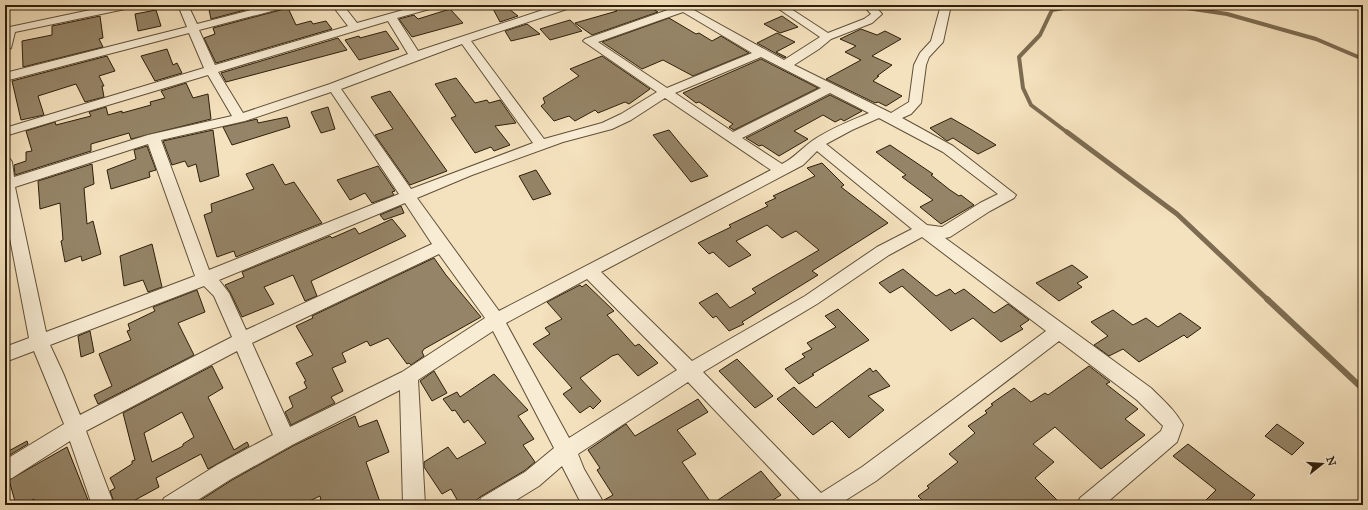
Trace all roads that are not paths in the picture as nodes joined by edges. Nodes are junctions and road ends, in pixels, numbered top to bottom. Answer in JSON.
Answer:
{"nodes":[{"id":1,"x":130,"y":5,"type":"edge"},
{"id":2,"x":183,"y":5,"type":"edge"},
{"id":3,"x":283,"y":5,"type":"edge"},
{"id":4,"x":337,"y":5,"type":"edge"},
{"id":5,"x":432,"y":5,"type":"edge"},
{"id":6,"x":569,"y":5,"type":"edge"},
{"id":7,"x":778,"y":5,"type":"edge"},
{"id":8,"x":868,"y":5,"type":"edge"},
{"id":9,"x":946,"y":5,"type":"edge"},
{"id":10,"x":688,"y":7,"type":"edge"},
{"id":11,"x":391,"y":16,"type":"junction"},
{"id":12,"x":355,"y":26,"type":"junction"},
{"id":13,"x":193,"y":29,"type":"junction"},
{"id":14,"x":7,"y":30,"type":"edge"},
{"id":15,"x":827,"y":37,"type":"junction"},
{"id":16,"x":464,"y":40,"type":"junction"},
{"id":17,"x":5,"y":48,"type":"edge"},
{"id":18,"x":761,"y":53,"type":"junction"},
{"id":19,"x":415,"y":56,"type":"junction"},
{"id":20,"x":785,"y":65,"type":"junction"},
{"id":21,"x":212,"y":70,"type":"junction"},
{"id":22,"x":5,"y":77,"type":"edge"},
{"id":23,"x":334,"y":87,"type":"junction"},
{"id":24,"x":831,"y":88,"type":"junction"},
{"id":25,"x":665,"y":93,"type":"junction"},
{"id":26,"x":885,"y":116,"type":"junction"},
{"id":27,"x":240,"y":118,"type":"junction"},
{"id":28,"x":5,"y":132,"type":"edge"},
{"id":29,"x":733,"y":137,"type":"junction"},
{"id":30,"x":153,"y":138,"type":"junction"},
{"id":31,"x":817,"y":144,"type":"junction"},
{"id":32,"x":541,"y":145,"type":"junction"},
{"id":33,"x":5,"y":162,"type":"edge"},
{"id":34,"x":781,"y":170,"type":"junction"},
{"id":35,"x":6,"y":185,"type":"edge"},
{"id":36,"x":408,"y":197,"type":"junction"},
{"id":37,"x":923,"y":230,"type":"junction"},
{"id":38,"x":442,"y":246,"type":"junction"},
{"id":39,"x":590,"y":272,"type":"junction"},
{"id":40,"x":204,"y":279,"type":"junction"},
{"id":41,"x":496,"y":320,"type":"junction"},
{"id":42,"x":1059,"y":331,"type":"junction"},
{"id":43,"x":242,"y":340,"type":"junction"},
{"id":44,"x":39,"y":342,"type":"junction"},
{"id":45,"x":5,"y":355,"type":"edge"},
{"id":46,"x":690,"y":371,"type":"junction"},
{"id":47,"x":409,"y":377,"type":"junction"},
{"id":48,"x":75,"y":427,"type":"junction"},
{"id":49,"x":285,"y":439,"type":"junction"},
{"id":50,"x":566,"y":451,"type":"junction"},
{"id":51,"x":5,"y":471,"type":"edge"},
{"id":52,"x":103,"y":505,"type":"edge"},
{"id":53,"x":172,"y":505,"type":"edge"},
{"id":54,"x":414,"y":505,"type":"edge"},
{"id":55,"x":489,"y":505,"type":"edge"},
{"id":56,"x":594,"y":505,"type":"edge"},
{"id":57,"x":820,"y":505,"type":"edge"},
{"id":58,"x":1088,"y":505,"type":"edge"}],
"edges":[{"from":1,"to":14,"type":"street"},
{"from":2,"to":13,"type":"street"},
{"from":3,"to":13,"type":"street"},
{"from":4,"to":12,"type":"street"},
{"from":5,"to":11,"type":"street"},
{"from":6,"to":16,"type":"street"},
{"from":7,"to":15,"type":"street"},
{"from":8,"to":15,"type":"street"},
{"from":9,"to":26,"type":"street"},
{"from":10,"to":18,"type":"street"},
{"from":10,"to":25,"type":"street"},
{"from":11,"to":12,"type":"street"},
{"from":11,"to":19,"type":"street"},
{"from":12,"to":21,"type":"street"},
{"from":13,"to":21,"type":"street"},
{"from":13,"to":22,"type":"street"},
{"from":14,"to":17,"type":"street"},
{"from":15,"to":20,"type":"street"},
{"from":16,"to":19,"type":"street"},
{"from":16,"to":32,"type":"street"},
{"from":18,"to":20,"type":"street"},
{"from":18,"to":25,"type":"street"},
{"from":19,"to":23,"type":"street"},
{"from":20,"to":24,"type":"street"},
{"from":21,"to":27,"type":"street"},
{"from":21,"to":28,"type":"street"},
{"from":23,"to":27,"type":"street"},
{"from":23,"to":36,"type":"street"},
{"from":24,"to":26,"type":"street"},
{"from":24,"to":29,"type":"street"},
{"from":25,"to":29,"type":"street"},
{"from":25,"to":32,"type":"street"},
{"from":26,"to":31,"type":"street"},
{"from":26,"to":37,"type":"street"},
{"from":27,"to":30,"type":"street"},
{"from":29,"to":34,"type":"street"},
{"from":30,"to":35,"type":"street"},
{"from":30,"to":40,"type":"street"},
{"from":31,"to":34,"type":"street"},
{"from":31,"to":37,"type":"street"},
{"from":32,"to":36,"type":"street"},
{"from":33,"to":35,"type":"street"},
{"from":34,"to":39,"type":"street"},
{"from":35,"to":44,"type":"street"},
{"from":36,"to":38,"type":"street"},
{"from":36,"to":40,"type":"street"},
{"from":37,"to":42,"type":"street"},
{"from":37,"to":46,"type":"street"},
{"from":38,"to":41,"type":"street"},
{"from":38,"to":43,"type":"street"},
{"from":39,"to":41,"type":"street"},
{"from":39,"to":46,"type":"street"},
{"from":40,"to":43,"type":"street"},
{"from":40,"to":44,"type":"street"},
{"from":41,"to":47,"type":"street"},
{"from":41,"to":50,"type":"street"},
{"from":42,"to":57,"type":"street"},
{"from":42,"to":58,"type":"street"},
{"from":43,"to":48,"type":"street"},
{"from":43,"to":49,"type":"street"},
{"from":44,"to":45,"type":"street"},
{"from":44,"to":48,"type":"street"},
{"from":46,"to":50,"type":"street"},
{"from":46,"to":57,"type":"street"},
{"from":47,"to":49,"type":"street"},
{"from":47,"to":54,"type":"street"},
{"from":48,"to":51,"type":"street"},
{"from":48,"to":52,"type":"street"},
{"from":49,"to":53,"type":"street"},
{"from":50,"to":55,"type":"street"},
{"from":50,"to":56,"type":"street"}]}
